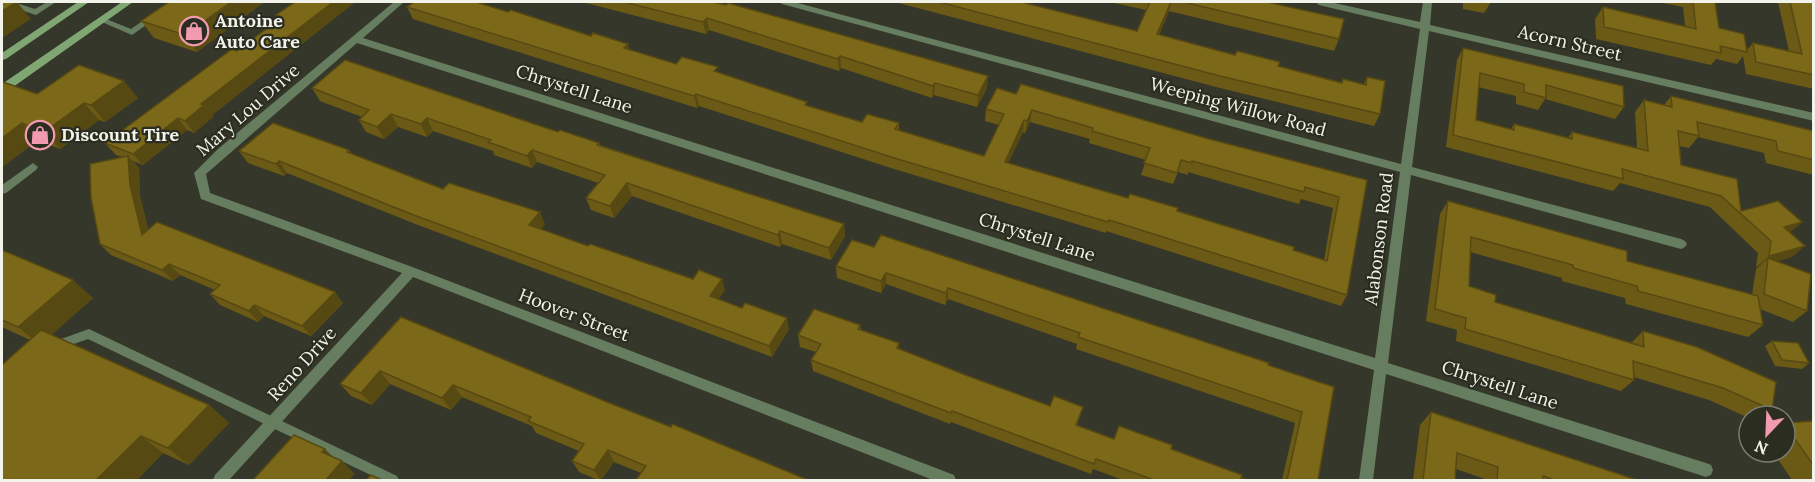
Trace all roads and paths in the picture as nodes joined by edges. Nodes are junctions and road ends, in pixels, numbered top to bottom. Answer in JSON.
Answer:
{"nodes":[{"id":1,"x":6,"y":2,"type":"edge"},
{"id":2,"x":52,"y":2,"type":"edge"},
{"id":3,"x":84,"y":2,"type":"edge"},
{"id":4,"x":128,"y":2,"type":"edge"},
{"id":5,"x":175,"y":2,"type":"edge"},
{"id":6,"x":399,"y":2,"type":"edge"},
{"id":7,"x":785,"y":2,"type":"edge"},
{"id":8,"x":1319,"y":2,"type":"edge"},
{"id":9,"x":1428,"y":2,"type":"edge"},
{"id":10,"x":101,"y":20,"type":"junction"},
{"id":11,"x":1424,"y":27,"type":"junction"},
{"id":12,"x":357,"y":39,"type":"junction"},
{"id":13,"x":2,"y":57,"type":"edge"},
{"id":14,"x":2,"y":88,"type":"edge"},
{"id":15,"x":1814,"y":117,"type":"edge"},
{"id":16,"x":33,"y":167,"type":"dead end"},
{"id":17,"x":1406,"y":170,"type":"junction"},
{"id":18,"x":200,"y":173,"type":"joint"},
{"id":19,"x":2,"y":190,"type":"edge"},
{"id":20,"x":1681,"y":244,"type":"dead end"},
{"id":21,"x":411,"y":271,"type":"junction"},
{"id":22,"x":44,"y":355,"type":"edge"},
{"id":23,"x":1380,"y":366,"type":"junction"},
{"id":24,"x":272,"y":423,"type":"junction"},
{"id":25,"x":1706,"y":470,"type":"dead end"},
{"id":26,"x":374,"y":477,"type":"edge"},
{"id":27,"x":220,"y":480,"type":"edge"},
{"id":28,"x":393,"y":480,"type":"edge"},
{"id":29,"x":949,"y":480,"type":"edge"},
{"id":30,"x":1366,"y":480,"type":"edge"}],
"edges":[{"from":1,"to":2,"type":"lane"},
{"from":3,"to":13,"type":"main road"},
{"from":4,"to":10,"type":"main road"},
{"from":5,"to":10,"type":"lane"},
{"from":6,"to":12,"type":"street","name":"Mary Lou Drive"},
{"from":7,"to":17,"type":"street","name":"Weeping Willow Road"},
{"from":8,"to":11,"type":"street","name":"Acorn Street"},
{"from":9,"to":11,"type":"street","name":"Alabonson Road"},
{"from":10,"to":14,"type":"main road"},
{"from":11,"to":15,"type":"street","name":"Acorn Street"},
{"from":11,"to":17,"type":"street","name":"Alabonson Road"},
{"from":12,"to":18,"type":"street","name":"Mary Lou Drive"},
{"from":12,"to":23,"type":"street","name":"Chrystell Lane"},
{"from":16,"to":19,"type":"lane"},
{"from":17,"to":20,"type":"street","name":"Weeping Willow Road"},
{"from":17,"to":23,"type":"street","name":"Alabonson Road"},
{"from":18,"to":21,"type":"street","name":"Hoover Street"},
{"from":21,"to":24,"type":"street","name":"Reno Drive"},
{"from":21,"to":29,"type":"street","name":"Hoover Street"},
{"from":22,"to":24,"type":"lane"},
{"from":23,"to":25,"type":"street","name":"Chrystell Lane"},
{"from":23,"to":30,"type":"street","name":"Alabonson Road"},
{"from":24,"to":26,"type":"lane"},
{"from":24,"to":27,"type":"street","name":"Reno Drive"},
{"from":26,"to":28,"type":"lane"}]}
